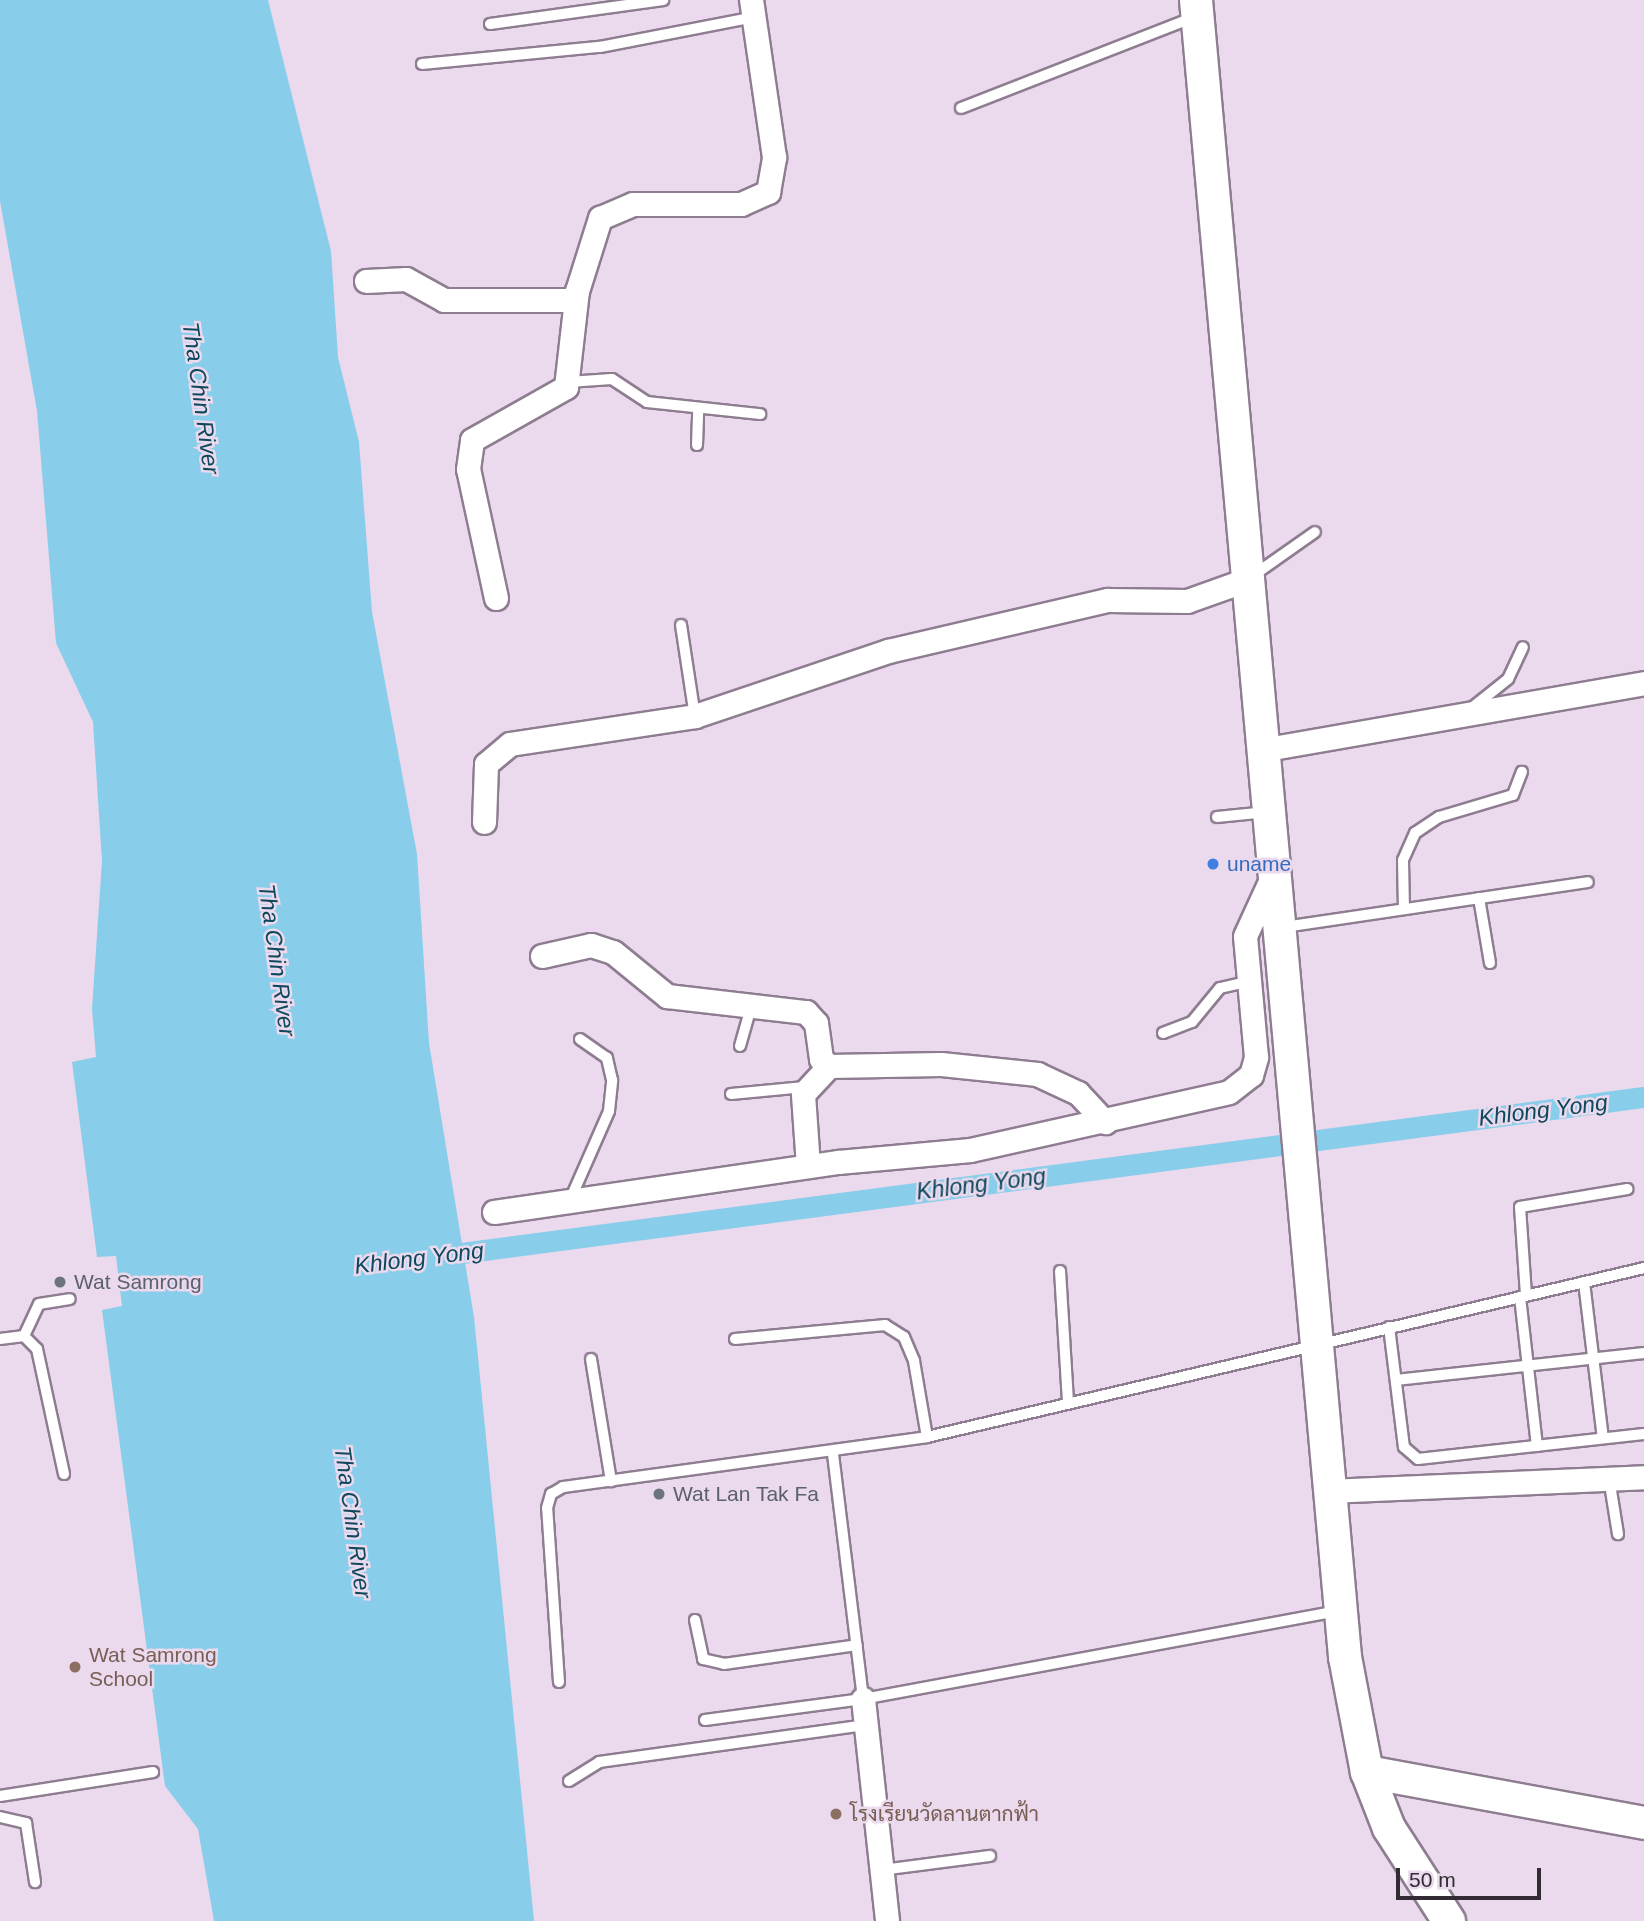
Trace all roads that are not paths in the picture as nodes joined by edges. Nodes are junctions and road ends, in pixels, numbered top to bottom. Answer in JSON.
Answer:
{"nodes":[{"id":1,"x":663,"y":0,"type":"edge"},
{"id":2,"x":1196,"y":8,"type":"edge"},
{"id":3,"x":753,"y":9,"type":"edge"},
{"id":4,"x":490,"y":24,"type":"dead end"},
{"id":5,"x":422,"y":64,"type":"dead end"},
{"id":6,"x":961,"y":108,"type":"dead end"},
{"id":7,"x":366,"y":281,"type":"dead end"},
{"id":8,"x":575,"y":300,"type":"junction"},
{"id":9,"x":568,"y":382,"type":"junction"},
{"id":10,"x":698,"y":411,"type":"junction"},
{"id":11,"x":760,"y":414,"type":"dead end"},
{"id":12,"x":697,"y":445,"type":"dead end"},
{"id":13,"x":1315,"y":532,"type":"dead end"},
{"id":14,"x":1246,"y":580,"type":"junction"},
{"id":15,"x":496,"y":598,"type":"dead end"},
{"id":16,"x":681,"y":625,"type":"dead end"},
{"id":17,"x":1523,"y":647,"type":"dead end"},
{"id":18,"x":1644,"y":683,"type":"edge"},
{"id":19,"x":1462,"y":715,"type":"junction"},
{"id":20,"x":695,"y":716,"type":"junction"},
{"id":21,"x":1261,"y":750,"type":"junction"},
{"id":22,"x":1522,"y":772,"type":"dead end"},
{"id":23,"x":1267,"y":812,"type":"junction"},
{"id":24,"x":1217,"y":817,"type":"dead end"},
{"id":25,"x":484,"y":822,"type":"dead end"},
{"id":26,"x":1273,"y":875,"type":"junction"},
{"id":27,"x":1588,"y":882,"type":"dead end"},
{"id":28,"x":1479,"y":898,"type":"junction"},
{"id":29,"x":1404,"y":909,"type":"junction"},
{"id":30,"x":1278,"y":928,"type":"junction"},
{"id":31,"x":542,"y":956,"type":"dead end"},
{"id":32,"x":1490,"y":963,"type":"dead end"},
{"id":33,"x":1250,"y":981,"type":"junction"},
{"id":34,"x":751,"y":1007,"type":"junction"},
{"id":35,"x":1163,"y":1032,"type":"dead end"},
{"id":36,"x":580,"y":1039,"type":"dead end"},
{"id":37,"x":740,"y":1046,"type":"dead end"},
{"id":38,"x":829,"y":1066,"type":"junction"},
{"id":39,"x":805,"y":1087,"type":"junction"},
{"id":40,"x":732,"y":1094,"type":"dead end"},
{"id":41,"x":1105,"y":1122,"type":"junction"},
{"id":42,"x":808,"y":1166,"type":"junction"},
{"id":43,"x":1628,"y":1189,"type":"dead end"},
{"id":44,"x":570,"y":1200,"type":"junction"},
{"id":45,"x":494,"y":1212,"type":"dead end"},
{"id":46,"x":1644,"y":1268,"type":"edge"},
{"id":47,"x":1060,"y":1271,"type":"dead end"},
{"id":48,"x":1584,"y":1282,"type":"junction"},
{"id":49,"x":1523,"y":1296,"type":"junction"},
{"id":50,"x":70,"y":1299,"type":"dead end"},
{"id":51,"x":1389,"y":1327,"type":"junction"},
{"id":52,"x":24,"y":1336,"type":"junction"},
{"id":53,"x":0,"y":1339,"type":"edge"},
{"id":54,"x":736,"y":1339,"type":"dead end"},
{"id":55,"x":1315,"y":1344,"type":"junction"},
{"id":56,"x":1644,"y":1353,"type":"edge"},
{"id":57,"x":591,"y":1359,"type":"dead end"},
{"id":58,"x":1593,"y":1359,"type":"junction"},
{"id":59,"x":1528,"y":1366,"type":"junction"},
{"id":60,"x":1395,"y":1380,"type":"junction"},
{"id":61,"x":1068,"y":1402,"type":"junction"},
{"id":62,"x":1644,"y":1434,"type":"edge"},
{"id":63,"x":927,"y":1437,"type":"junction"},
{"id":64,"x":1603,"y":1438,"type":"junction"},
{"id":65,"x":1536,"y":1446,"type":"junction"},
{"id":66,"x":833,"y":1454,"type":"junction"},
{"id":67,"x":64,"y":1474,"type":"dead end"},
{"id":68,"x":1644,"y":1477,"type":"edge"},
{"id":69,"x":1609,"y":1478,"type":"junction"},
{"id":70,"x":611,"y":1481,"type":"junction"},
{"id":71,"x":1328,"y":1491,"type":"junction"},
{"id":72,"x":1618,"y":1534,"type":"dead end"},
{"id":73,"x":1341,"y":1610,"type":"junction"},
{"id":74,"x":695,"y":1620,"type":"dead end"},
{"id":75,"x":857,"y":1645,"type":"junction"},
{"id":76,"x":559,"y":1682,"type":"dead end"},
{"id":77,"x":863,"y":1699,"type":"junction"},
{"id":78,"x":705,"y":1720,"type":"dead end"},
{"id":79,"x":866,"y":1725,"type":"junction"},
{"id":80,"x":152,"y":1772,"type":"dead end"},
{"id":81,"x":1367,"y":1772,"type":"junction"},
{"id":82,"x":569,"y":1780,"type":"dead end"},
{"id":83,"x":0,"y":1796,"type":"edge"},
{"id":84,"x":0,"y":1817,"type":"edge"},
{"id":85,"x":1644,"y":1823,"type":"edge"},
{"id":86,"x":990,"y":1856,"type":"dead end"},
{"id":87,"x":882,"y":1870,"type":"junction"},
{"id":88,"x":35,"y":1882,"type":"dead end"},
{"id":89,"x":887,"y":1921,"type":"edge"},
{"id":90,"x":1449,"y":1921,"type":"edge"}],
"edges":[{"from":1,"to":4,"type":"lane"},
{"from":2,"to":6,"type":"lane"},
{"from":2,"to":14,"type":"street"},
{"from":3,"to":5,"type":"lane"},
{"from":3,"to":8,"type":"street"},
{"from":7,"to":8,"type":"street"},
{"from":8,"to":9,"type":"street"},
{"from":9,"to":10,"type":"lane"},
{"from":9,"to":15,"type":"street"},
{"from":10,"to":11,"type":"lane"},
{"from":10,"to":12,"type":"lane"},
{"from":13,"to":14,"type":"lane"},
{"from":14,"to":20,"type":"street"},
{"from":14,"to":21,"type":"street"},
{"from":16,"to":20,"type":"lane"},
{"from":17,"to":19,"type":"lane"},
{"from":18,"to":19,"type":"street"},
{"from":19,"to":21,"type":"street"},
{"from":20,"to":25,"type":"street"},
{"from":21,"to":23,"type":"street"},
{"from":22,"to":29,"type":"lane"},
{"from":23,"to":24,"type":"lane"},
{"from":23,"to":26,"type":"street"},
{"from":26,"to":30,"type":"street"},
{"from":26,"to":33,"type":"street"},
{"from":27,"to":28,"type":"lane"},
{"from":28,"to":29,"type":"lane"},
{"from":28,"to":32,"type":"lane"},
{"from":29,"to":30,"type":"lane"},
{"from":30,"to":55,"type":"street"},
{"from":31,"to":34,"type":"street"},
{"from":33,"to":35,"type":"lane"},
{"from":33,"to":41,"type":"street"},
{"from":34,"to":37,"type":"lane"},
{"from":34,"to":38,"type":"street"},
{"from":36,"to":44,"type":"lane"},
{"from":38,"to":39,"type":"street"},
{"from":38,"to":41,"type":"street"},
{"from":39,"to":40,"type":"lane"},
{"from":39,"to":42,"type":"street"},
{"from":41,"to":42,"type":"street"},
{"from":42,"to":44,"type":"street"},
{"from":43,"to":49,"type":"lane"},
{"from":44,"to":45,"type":"street"},
{"from":46,"to":48,"type":"lane"},
{"from":47,"to":61,"type":"lane"},
{"from":48,"to":49,"type":"lane"},
{"from":48,"to":58,"type":"lane"},
{"from":49,"to":51,"type":"lane"},
{"from":49,"to":59,"type":"lane"},
{"from":50,"to":52,"type":"lane"},
{"from":51,"to":55,"type":"lane"},
{"from":51,"to":60,"type":"lane"},
{"from":52,"to":53,"type":"lane"},
{"from":52,"to":67,"type":"lane"},
{"from":54,"to":63,"type":"lane"},
{"from":55,"to":61,"type":"lane"},
{"from":55,"to":71,"type":"street"},
{"from":56,"to":58,"type":"lane"},
{"from":57,"to":70,"type":"lane"},
{"from":58,"to":59,"type":"lane"},
{"from":58,"to":64,"type":"lane"},
{"from":59,"to":60,"type":"lane"},
{"from":59,"to":65,"type":"lane"},
{"from":60,"to":65,"type":"lane"},
{"from":61,"to":63,"type":"lane"},
{"from":62,"to":64,"type":"lane"},
{"from":63,"to":66,"type":"lane"},
{"from":64,"to":65,"type":"lane"},
{"from":66,"to":70,"type":"lane"},
{"from":66,"to":75,"type":"lane"},
{"from":68,"to":69,"type":"street"},
{"from":69,"to":71,"type":"street"},
{"from":69,"to":72,"type":"lane"},
{"from":70,"to":76,"type":"lane"},
{"from":71,"to":73,"type":"street"},
{"from":73,"to":77,"type":"lane"},
{"from":73,"to":81,"type":"street"},
{"from":74,"to":75,"type":"lane"},
{"from":75,"to":77,"type":"lane"},
{"from":77,"to":78,"type":"lane"},
{"from":77,"to":79,"type":"street"},
{"from":79,"to":82,"type":"lane"},
{"from":79,"to":87,"type":"street"},
{"from":80,"to":83,"type":"lane"},
{"from":81,"to":85,"type":"street"},
{"from":81,"to":90,"type":"street"},
{"from":84,"to":88,"type":"lane"},
{"from":86,"to":87,"type":"lane"},
{"from":87,"to":89,"type":"street"}]}
